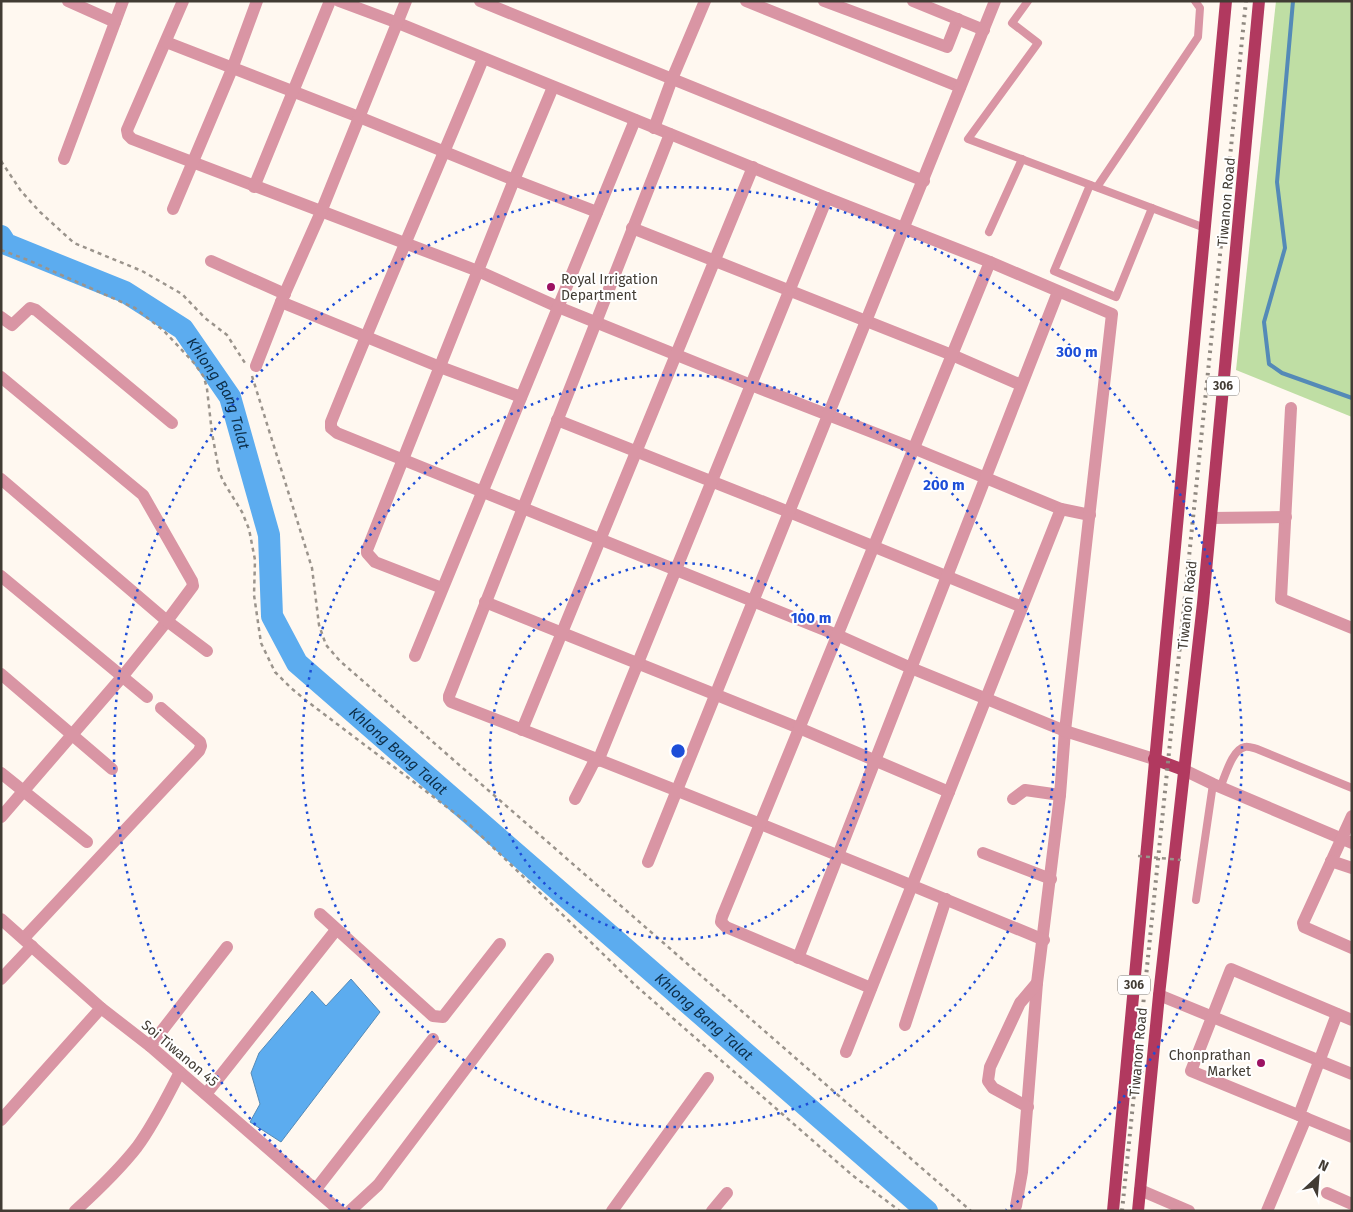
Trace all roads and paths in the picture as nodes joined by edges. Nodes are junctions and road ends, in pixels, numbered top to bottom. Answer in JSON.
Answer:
{"nodes":[{"id":1,"x":68,"y":1,"type":"edge"},
{"id":2,"x":123,"y":1,"type":"edge"},
{"id":3,"x":183,"y":1,"type":"edge"},
{"id":4,"x":257,"y":1,"type":"edge"},
{"id":5,"x":330,"y":1,"type":"edge"},
{"id":6,"x":339,"y":1,"type":"edge"},
{"id":7,"x":406,"y":1,"type":"edge"},
{"id":8,"x":480,"y":1,"type":"edge"},
{"id":9,"x":705,"y":1,"type":"edge"},
{"id":10,"x":746,"y":1,"type":"edge"},
{"id":11,"x":824,"y":1,"type":"edge"},
{"id":12,"x":914,"y":1,"type":"edge"},
{"id":13,"x":995,"y":1,"type":"edge"},
{"id":14,"x":1028,"y":1,"type":"edge"},
{"id":15,"x":1195,"y":1,"type":"edge"},
{"id":16,"x":1226,"y":1,"type":"edge"},
{"id":17,"x":1259,"y":1,"type":"edge"},
{"id":18,"x":958,"y":19,"type":"junction"},
{"id":19,"x":115,"y":22,"type":"junction"},
{"id":20,"x":398,"y":23,"type":"junction"},
{"id":21,"x":984,"y":30,"type":"junction"},
{"id":22,"x":166,"y":42,"type":"junction"},
{"id":23,"x":483,"y":59,"type":"junction"},
{"id":24,"x":232,"y":69,"type":"junction"},
{"id":25,"x":672,"y":79,"type":"junction"},
{"id":26,"x":554,"y":87,"type":"junction"},
{"id":27,"x":960,"y":87,"type":"junction"},
{"id":28,"x":294,"y":92,"type":"junction"},
{"id":29,"x":359,"y":117,"type":"junction"},
{"id":30,"x":635,"y":120,"type":"junction"},
{"id":31,"x":654,"y":128,"type":"junction"},
{"id":32,"x":670,"y":134,"type":"junction"},
{"id":33,"x":445,"y":152,"type":"junction"},
{"id":34,"x":64,"y":159,"type":"dead end"},
{"id":35,"x":1022,"y":159,"type":"junction"},
{"id":36,"x":193,"y":162,"type":"junction"},
{"id":37,"x":753,"y":167,"type":"junction"},
{"id":38,"x":514,"y":180,"type":"junction"},
{"id":39,"x":924,"y":181,"type":"junction"},
{"id":40,"x":1093,"y":186,"type":"junction"},
{"id":41,"x":254,"y":187,"type":"junction"},
{"id":42,"x":827,"y":198,"type":"junction"},
{"id":43,"x":1152,"y":208,"type":"junction"},
{"id":44,"x":174,"y":209,"type":"dead end"},
{"id":45,"x":322,"y":212,"type":"junction"},
{"id":46,"x":597,"y":212,"type":"junction"},
{"id":47,"x":632,"y":228,"type":"junction"},
{"id":48,"x":904,"y":228,"type":"junction"},
{"id":49,"x":1205,"y":228,"type":"junction"},
{"id":50,"x":989,"y":232,"type":"dead end"},
{"id":51,"x":406,"y":243,"type":"junction"},
{"id":52,"x":1,"y":250,"type":"edge"},
{"id":53,"x":714,"y":260,"type":"junction"},
{"id":54,"x":212,"y":261,"type":"dead end"},
{"id":55,"x":990,"y":262,"type":"junction"},
{"id":56,"x":478,"y":272,"type":"junction"},
{"id":57,"x":789,"y":291,"type":"junction"},
{"id":58,"x":1058,"y":292,"type":"junction"},
{"id":59,"x":283,"y":298,"type":"junction"},
{"id":60,"x":558,"y":307,"type":"junction"},
{"id":61,"x":1,"y":317,"type":"edge"},
{"id":62,"x":866,"y":321,"type":"junction"},
{"id":63,"x":596,"y":322,"type":"junction"},
{"id":64,"x":365,"y":337,"type":"junction"},
{"id":65,"x":676,"y":353,"type":"junction"},
{"id":66,"x":952,"y":354,"type":"junction"},
{"id":67,"x":256,"y":366,"type":"dead end"},
{"id":68,"x":440,"y":367,"type":"junction"},
{"id":69,"x":1,"y":377,"type":"edge"},
{"id":70,"x":751,"y":384,"type":"junction"},
{"id":71,"x":1021,"y":385,"type":"junction"},
{"id":72,"x":521,"y":397,"type":"junction"},
{"id":73,"x":1291,"y":408,"type":"dead end"},
{"id":74,"x":828,"y":415,"type":"junction"},
{"id":75,"x":557,"y":420,"type":"junction"},
{"id":76,"x":172,"y":423,"type":"dead end"},
{"id":77,"x":914,"y":448,"type":"junction"},
{"id":78,"x":636,"y":451,"type":"junction"},
{"id":79,"x":402,"y":459,"type":"junction"},
{"id":80,"x":985,"y":478,"type":"junction"},
{"id":81,"x":1,"y":479,"type":"edge"},
{"id":82,"x":712,"y":482,"type":"junction"},
{"id":83,"x":483,"y":491,"type":"junction"},
{"id":84,"x":522,"y":508,"type":"junction"},
{"id":85,"x":1061,"y":509,"type":"junction"},
{"id":86,"x":789,"y":512,"type":"junction"},
{"id":87,"x":1090,"y":515,"type":"junction"},
{"id":88,"x":1286,"y":516,"type":"junction"},
{"id":89,"x":1211,"y":518,"type":"junction"},
{"id":90,"x":600,"y":539,"type":"junction"},
{"id":91,"x":874,"y":545,"type":"junction"},
{"id":92,"x":676,"y":571,"type":"junction"},
{"id":93,"x":1,"y":576,"type":"edge"},
{"id":94,"x":946,"y":577,"type":"junction"},
{"id":95,"x":442,"y":588,"type":"junction"},
{"id":96,"x":485,"y":602,"type":"junction"},
{"id":97,"x":753,"y":602,"type":"junction"},
{"id":98,"x":1022,"y":607,"type":"junction"},
{"id":99,"x":168,"y":621,"type":"junction"},
{"id":100,"x":1352,"y":628,"type":"edge"},
{"id":101,"x":562,"y":632,"type":"junction"},
{"id":102,"x":837,"y":635,"type":"junction"},
{"id":103,"x":207,"y":651,"type":"dead end"},
{"id":104,"x":415,"y":656,"type":"dead end"},
{"id":105,"x":637,"y":664,"type":"junction"},
{"id":106,"x":911,"y":668,"type":"junction"},
{"id":107,"x":1,"y":674,"type":"edge"},
{"id":108,"x":122,"y":677,"type":"junction"},
{"id":109,"x":715,"y":695,"type":"junction"},
{"id":110,"x":147,"y":697,"type":"dead end"},
{"id":111,"x":986,"y":698,"type":"junction"},
{"id":112,"x":160,"y":708,"type":"dead end"},
{"id":113,"x":799,"y":728,"type":"junction"},
{"id":114,"x":522,"y":730,"type":"junction"},
{"id":115,"x":1065,"y":731,"type":"junction"},
{"id":116,"x":73,"y":734,"type":"junction"},
{"id":117,"x":1154,"y":759,"type":"junction"},
{"id":118,"x":597,"y":760,"type":"junction"},
{"id":119,"x":874,"y":761,"type":"junction"},
{"id":120,"x":112,"y":769,"type":"dead end"},
{"id":121,"x":1184,"y":770,"type":"junction"},
{"id":122,"x":1,"y":773,"type":"edge"},
{"id":123,"x":1217,"y":786,"type":"junction"},
{"id":124,"x":1352,"y":788,"type":"edge"},
{"id":125,"x":24,"y":791,"type":"junction"},
{"id":126,"x":676,"y":791,"type":"junction"},
{"id":127,"x":949,"y":792,"type":"junction"},
{"id":128,"x":1060,"y":794,"type":"junction"},
{"id":129,"x":576,"y":799,"type":"dead end"},
{"id":130,"x":1013,"y":800,"type":"dead end"},
{"id":131,"x":1352,"y":816,"type":"edge"},
{"id":132,"x":1,"y":817,"type":"edge"},
{"id":133,"x":760,"y":823,"type":"junction"},
{"id":134,"x":1347,"y":841,"type":"edge"},
{"id":135,"x":87,"y":842,"type":"dead end"},
{"id":136,"x":983,"y":853,"type":"dead end"},
{"id":137,"x":838,"y":856,"type":"junction"},
{"id":138,"x":1138,"y":856,"type":"dead end"},
{"id":139,"x":1181,"y":860,"type":"dead end"},
{"id":140,"x":1331,"y":861,"type":"junction"},
{"id":141,"x":648,"y":862,"type":"dead end"},
{"id":142,"x":1352,"y":868,"type":"edge"},
{"id":143,"x":1051,"y":879,"type":"junction"},
{"id":144,"x":912,"y":885,"type":"junction"},
{"id":145,"x":946,"y":899,"type":"junction"},
{"id":146,"x":1196,"y":900,"type":"dead end"},
{"id":147,"x":320,"y":914,"type":"dead end"},
{"id":148,"x":1,"y":919,"type":"edge"},
{"id":149,"x":336,"y":930,"type":"junction"},
{"id":150,"x":1044,"y":940,"type":"junction"},
{"id":151,"x":28,"y":942,"type":"junction"},
{"id":152,"x":500,"y":944,"type":"dead end"},
{"id":153,"x":228,"y":947,"type":"dead end"},
{"id":154,"x":1352,"y":948,"type":"edge"},
{"id":155,"x":798,"y":958,"type":"junction"},
{"id":156,"x":548,"y":959,"type":"dead end"},
{"id":157,"x":1,"y":979,"type":"edge"},
{"id":158,"x":1037,"y":983,"type":"junction"},
{"id":159,"x":871,"y":988,"type":"junction"},
{"id":160,"x":1159,"y":995,"type":"junction"},
{"id":161,"x":101,"y":1008,"type":"junction"},
{"id":162,"x":1337,"y":1014,"type":"junction"},
{"id":163,"x":1214,"y":1018,"type":"junction"},
{"id":164,"x":1352,"y":1020,"type":"edge"},
{"id":165,"x":905,"y":1026,"type":"dead end"},
{"id":166,"x":433,"y":1039,"type":"dead end"},
{"id":167,"x":150,"y":1046,"type":"junction"},
{"id":168,"x":846,"y":1052,"type":"dead end"},
{"id":169,"x":1320,"y":1061,"type":"junction"},
{"id":170,"x":180,"y":1072,"type":"junction"},
{"id":171,"x":1352,"y":1074,"type":"edge"},
{"id":172,"x":708,"y":1078,"type":"dead end"},
{"id":173,"x":206,"y":1094,"type":"junction"},
{"id":174,"x":1028,"y":1107,"type":"junction"},
{"id":175,"x":1302,"y":1116,"type":"junction"},
{"id":176,"x":1,"y":1120,"type":"edge"},
{"id":177,"x":1352,"y":1137,"type":"edge"},
{"id":178,"x":316,"y":1189,"type":"junction"},
{"id":179,"x":1140,"y":1190,"type":"junction"},
{"id":180,"x":728,"y":1193,"type":"dead end"},
{"id":181,"x":1327,"y":1193,"type":"dead end"},
{"id":182,"x":1352,"y":1204,"type":"edge"},
{"id":183,"x":1016,"y":1206,"type":"dead end"},
{"id":184,"x":75,"y":1211,"type":"edge"},
{"id":185,"x":340,"y":1211,"type":"edge"},
{"id":186,"x":350,"y":1211,"type":"edge"},
{"id":187,"x":612,"y":1211,"type":"edge"},
{"id":188,"x":712,"y":1211,"type":"edge"},
{"id":189,"x":900,"y":1211,"type":"edge"},
{"id":190,"x":1113,"y":1211,"type":"edge"},
{"id":191,"x":1138,"y":1211,"type":"edge"},
{"id":192,"x":1189,"y":1211,"type":"edge"},
{"id":193,"x":1267,"y":1211,"type":"edge"}],
"edges":[{"from":1,"to":19,"type":"street"},
{"from":2,"to":19,"type":"street"},
{"from":3,"to":22,"type":"street"},
{"from":4,"to":24,"type":"street"},
{"from":5,"to":28,"type":"street"},
{"from":6,"to":20,"type":"street"},
{"from":7,"to":20,"type":"street"},
{"from":8,"to":25,"type":"street"},
{"from":9,"to":25,"type":"street"},
{"from":10,"to":27,"type":"street"},
{"from":11,"to":18,"type":"street"},
{"from":12,"to":18,"type":"street"},
{"from":13,"to":21,"type":"street"},
{"from":14,"to":35,"type":"lane"},
{"from":15,"to":40,"type":"lane"},
{"from":16,"to":49,"type":"main road","name":"Tiwanon Road","number":"306"},
{"from":17,"to":89,"type":"main road","name":"Tiwanon Road","number":"306"},
{"from":18,"to":21,"type":"street"},
{"from":19,"to":34,"type":"street"},
{"from":20,"to":23,"type":"street"},
{"from":20,"to":29,"type":"street"},
{"from":21,"to":27,"type":"street"},
{"from":22,"to":24,"type":"street"},
{"from":22,"to":36,"type":"street"},
{"from":23,"to":26,"type":"street"},
{"from":23,"to":33,"type":"street"},
{"from":24,"to":28,"type":"street"},
{"from":24,"to":36,"type":"street"},
{"from":25,"to":31,"type":"street"},
{"from":25,"to":39,"type":"street"},
{"from":26,"to":30,"type":"street"},
{"from":26,"to":38,"type":"street"},
{"from":27,"to":39,"type":"street"},
{"from":28,"to":29,"type":"street"},
{"from":28,"to":41,"type":"street"},
{"from":29,"to":33,"type":"street"},
{"from":29,"to":45,"type":"street"},
{"from":30,"to":31,"type":"street"},
{"from":30,"to":46,"type":"street"},
{"from":31,"to":32,"type":"street"},
{"from":32,"to":37,"type":"street"},
{"from":32,"to":47,"type":"street"},
{"from":33,"to":38,"type":"street"},
{"from":33,"to":51,"type":"street"},
{"from":35,"to":40,"type":"lane"},
{"from":35,"to":50,"type":"lane"},
{"from":36,"to":41,"type":"street"},
{"from":36,"to":44,"type":"street"},
{"from":37,"to":42,"type":"street"},
{"from":37,"to":53,"type":"street"},
{"from":38,"to":46,"type":"street"},
{"from":38,"to":56,"type":"street"},
{"from":39,"to":48,"type":"street"},
{"from":40,"to":43,"type":"lane"},
{"from":40,"to":43,"type":"lane"},
{"from":41,"to":45,"type":"street"},
{"from":42,"to":48,"type":"street"},
{"from":42,"to":57,"type":"street"},
{"from":43,"to":49,"type":"lane"},
{"from":45,"to":51,"type":"street"},
{"from":45,"to":59,"type":"street"},
{"from":46,"to":60,"type":"street"},
{"from":47,"to":53,"type":"street"},
{"from":47,"to":63,"type":"street"},
{"from":48,"to":55,"type":"street"},
{"from":48,"to":62,"type":"street"},
{"from":49,"to":117,"type":"main road","name":"Tiwanon Road","number":"306"},
{"from":51,"to":56,"type":"street"},
{"from":51,"to":64,"type":"street"},
{"from":52,"to":189,"type":"path"},
{"from":53,"to":57,"type":"street"},
{"from":53,"to":65,"type":"street"},
{"from":54,"to":59,"type":"street"},
{"from":55,"to":58,"type":"street"},
{"from":55,"to":66,"type":"street"},
{"from":56,"to":60,"type":"street"},
{"from":56,"to":68,"type":"street"},
{"from":57,"to":62,"type":"street"},
{"from":57,"to":70,"type":"street"},
{"from":58,"to":71,"type":"street"},
{"from":58,"to":87,"type":"street"},
{"from":59,"to":64,"type":"street"},
{"from":59,"to":67,"type":"street"},
{"from":60,"to":63,"type":"street"},
{"from":60,"to":72,"type":"street"},
{"from":61,"to":76,"type":"street"},
{"from":62,"to":66,"type":"street"},
{"from":62,"to":74,"type":"street"},
{"from":63,"to":65,"type":"street"},
{"from":63,"to":75,"type":"street"},
{"from":64,"to":68,"type":"street"},
{"from":64,"to":79,"type":"street"},
{"from":65,"to":70,"type":"street"},
{"from":65,"to":78,"type":"street"},
{"from":66,"to":71,"type":"street"},
{"from":66,"to":77,"type":"street"},
{"from":68,"to":72,"type":"street"},
{"from":68,"to":79,"type":"street"},
{"from":69,"to":99,"type":"street"},
{"from":70,"to":74,"type":"street"},
{"from":70,"to":82,"type":"street"},
{"from":71,"to":80,"type":"street"},
{"from":72,"to":83,"type":"street"},
{"from":73,"to":88,"type":"street"},
{"from":74,"to":77,"type":"street"},
{"from":74,"to":86,"type":"street"},
{"from":75,"to":78,"type":"street"},
{"from":75,"to":84,"type":"street"},
{"from":77,"to":80,"type":"street"},
{"from":77,"to":91,"type":"street"},
{"from":78,"to":82,"type":"street"},
{"from":78,"to":90,"type":"street"},
{"from":79,"to":83,"type":"street"},
{"from":79,"to":95,"type":"street"},
{"from":80,"to":85,"type":"street"},
{"from":80,"to":94,"type":"street"},
{"from":81,"to":99,"type":"street"},
{"from":82,"to":86,"type":"street"},
{"from":82,"to":92,"type":"street"},
{"from":83,"to":84,"type":"street"},
{"from":83,"to":95,"type":"street"},
{"from":84,"to":90,"type":"street"},
{"from":84,"to":96,"type":"street"},
{"from":85,"to":87,"type":"street"},
{"from":85,"to":98,"type":"street"},
{"from":86,"to":91,"type":"street"},
{"from":86,"to":97,"type":"street"},
{"from":87,"to":115,"type":"street"},
{"from":88,"to":89,"type":"street"},
{"from":88,"to":100,"type":"street"},
{"from":89,"to":121,"type":"main road","name":"Tiwanon Road","number":"306"},
{"from":90,"to":92,"type":"street"},
{"from":90,"to":101,"type":"street"},
{"from":91,"to":94,"type":"street"},
{"from":91,"to":102,"type":"street"},
{"from":92,"to":97,"type":"street"},
{"from":92,"to":105,"type":"street"},
{"from":93,"to":108,"type":"street"},
{"from":94,"to":98,"type":"street"},
{"from":94,"to":106,"type":"street"},
{"from":95,"to":104,"type":"street"},
{"from":96,"to":101,"type":"street"},
{"from":96,"to":114,"type":"street"},
{"from":97,"to":102,"type":"street"},
{"from":97,"to":109,"type":"street"},
{"from":98,"to":111,"type":"street"},
{"from":99,"to":103,"type":"street"},
{"from":99,"to":108,"type":"street"},
{"from":101,"to":105,"type":"street"},
{"from":101,"to":114,"type":"street"},
{"from":102,"to":106,"type":"street"},
{"from":102,"to":113,"type":"street"},
{"from":105,"to":109,"type":"street"},
{"from":105,"to":118,"type":"street"},
{"from":106,"to":111,"type":"street"},
{"from":106,"to":119,"type":"street"},
{"from":107,"to":116,"type":"street"},
{"from":108,"to":110,"type":"street"},
{"from":108,"to":116,"type":"street"},
{"from":109,"to":113,"type":"street"},
{"from":109,"to":126,"type":"street"},
{"from":111,"to":115,"type":"street"},
{"from":111,"to":127,"type":"street"},
{"from":112,"to":151,"type":"street"},
{"from":113,"to":119,"type":"street"},
{"from":113,"to":133,"type":"street"},
{"from":114,"to":118,"type":"street"},
{"from":115,"to":117,"type":"street"},
{"from":115,"to":128,"type":"street"},
{"from":116,"to":120,"type":"street"},
{"from":116,"to":125,"type":"street"},
{"from":117,"to":121,"type":"main road"},
{"from":117,"to":190,"type":"main road","name":"Tiwanon Road","number":"306"},
{"from":118,"to":126,"type":"street"},
{"from":118,"to":129,"type":"street"},
{"from":119,"to":127,"type":"street"},
{"from":119,"to":137,"type":"street"},
{"from":121,"to":123,"type":"street"},
{"from":121,"to":160,"type":"main road","name":"Tiwanon Road","number":"306"},
{"from":122,"to":125,"type":"street"},
{"from":123,"to":124,"type":"lane"},
{"from":123,"to":134,"type":"street"},
{"from":123,"to":146,"type":"lane"},
{"from":125,"to":132,"type":"street"},
{"from":125,"to":135,"type":"street"},
{"from":126,"to":133,"type":"street"},
{"from":126,"to":141,"type":"street"},
{"from":127,"to":144,"type":"street"},
{"from":128,"to":130,"type":"street"},
{"from":128,"to":143,"type":"street"},
{"from":131,"to":134,"type":"street"},
{"from":133,"to":137,"type":"street"},
{"from":133,"to":155,"type":"street"},
{"from":134,"to":140,"type":"street"},
{"from":136,"to":143,"type":"street"},
{"from":137,"to":144,"type":"street"},
{"from":137,"to":155,"type":"street"},
{"from":138,"to":139,"type":"path","bridge":true},
{"from":140,"to":142,"type":"street"},
{"from":140,"to":154,"type":"street"},
{"from":143,"to":150,"type":"street"},
{"from":144,"to":145,"type":"street"},
{"from":144,"to":159,"type":"street"},
{"from":145,"to":150,"type":"street"},
{"from":145,"to":165,"type":"street"},
{"from":147,"to":149,"type":"street"},
{"from":148,"to":151,"type":"street","name":"Soi Tiwanon 45"},
{"from":149,"to":152,"type":"street"},
{"from":149,"to":173,"type":"street"},
{"from":150,"to":158,"type":"street"},
{"from":151,"to":157,"type":"street"},
{"from":151,"to":161,"type":"street","name":"Soi Tiwanon 45"},
{"from":153,"to":167,"type":"street"},
{"from":155,"to":159,"type":"street"},
{"from":156,"to":186,"type":"street"},
{"from":158,"to":174,"type":"street"},
{"from":158,"to":174,"type":"street"},
{"from":159,"to":168,"type":"street"},
{"from":160,"to":163,"type":"street"},
{"from":160,"to":179,"type":"main road","name":"Tiwanon Road","number":"306"},
{"from":161,"to":167,"type":"street","name":"Soi Tiwanon 45"},
{"from":161,"to":176,"type":"street"},
{"from":162,"to":163,"type":"street"},
{"from":162,"to":164,"type":"street"},
{"from":162,"to":169,"type":"street"},
{"from":163,"to":169,"type":"street"},
{"from":163,"to":175,"type":"street"},
{"from":166,"to":178,"type":"street"},
{"from":167,"to":170,"type":"street","name":"Soi Tiwanon 45"},
{"from":169,"to":171,"type":"street"},
{"from":169,"to":175,"type":"street"},
{"from":170,"to":173,"type":"street","name":"Soi Tiwanon 45"},
{"from":170,"to":184,"type":"street"},
{"from":172,"to":187,"type":"street"},
{"from":173,"to":178,"type":"street","name":"Soi Tiwanon 45"},
{"from":174,"to":183,"type":"street"},
{"from":175,"to":177,"type":"street"},
{"from":175,"to":193,"type":"street"},
{"from":178,"to":185,"type":"street","name":"Soi Tiwanon 45"},
{"from":179,"to":191,"type":"main road","name":"Tiwanon Road","number":"306"},
{"from":179,"to":192,"type":"street"},
{"from":180,"to":188,"type":"street"},
{"from":181,"to":182,"type":"street"}]}
